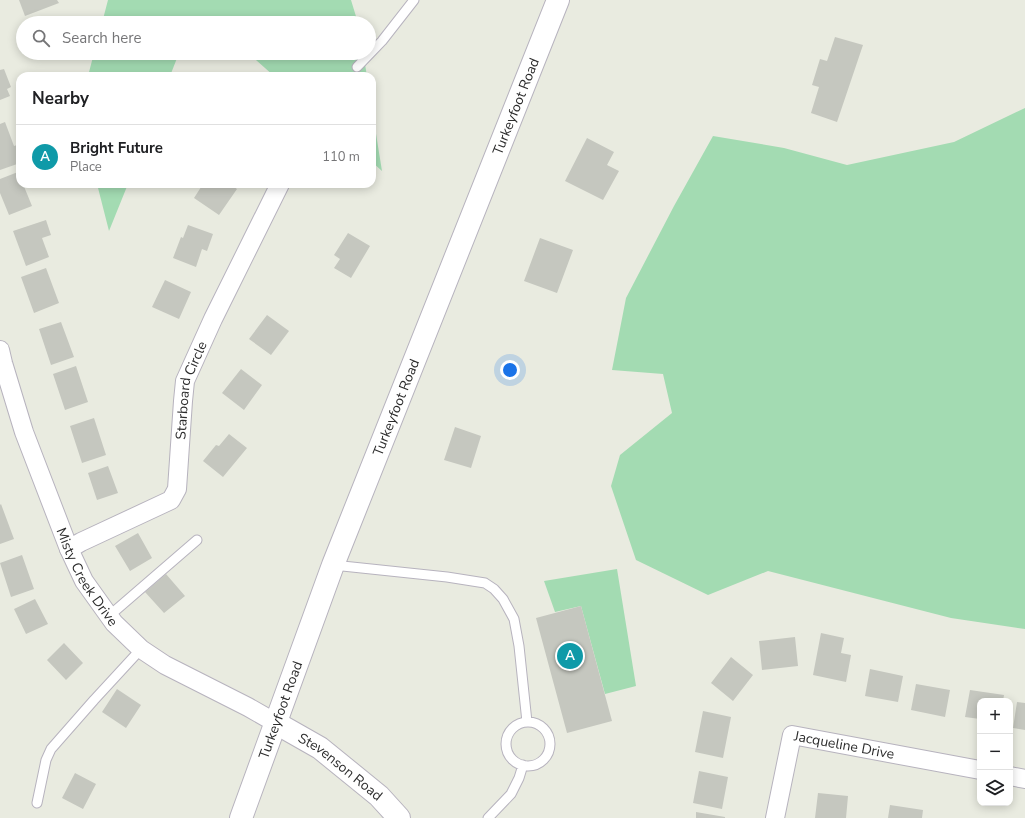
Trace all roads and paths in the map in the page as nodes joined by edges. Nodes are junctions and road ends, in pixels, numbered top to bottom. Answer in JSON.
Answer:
{"nodes":[{"id":1,"x":414,"y":0,"type":"edge"},
{"id":2,"x":558,"y":0,"type":"edge"},
{"id":3,"x":376,"y":47,"type":"edge"},
{"id":4,"x":364,"y":60,"type":"edge"},
{"id":5,"x":357,"y":67,"type":"dead end"},
{"id":6,"x":278,"y":188,"type":"edge"},
{"id":7,"x":0,"y":350,"type":"edge"},
{"id":8,"x":197,"y":540,"type":"dead end"},
{"id":9,"x":69,"y":549,"type":"junction"},
{"id":10,"x":334,"y":566,"type":"junction"},
{"id":11,"x":109,"y":616,"type":"junction"},
{"id":12,"x":141,"y":649,"type":"junction"},
{"id":13,"x":527,"y":722,"type":"junction"},
{"id":14,"x":276,"y":723,"type":"junction"},
{"id":15,"x":523,"y":766,"type":"junction"},
{"id":16,"x":977,"y":769,"type":"edge"},
{"id":17,"x":1013,"y":777,"type":"edge"},
{"id":18,"x":1025,"y":779,"type":"edge"},
{"id":19,"x":37,"y":803,"type":"dead end"},
{"id":20,"x":241,"y":818,"type":"edge"},
{"id":21,"x":399,"y":818,"type":"edge"},
{"id":22,"x":488,"y":818,"type":"edge"},
{"id":23,"x":775,"y":818,"type":"edge"}],
"edges":[{"from":1,"to":3,"type":"lane"},
{"from":2,"to":10,"type":"main road","name":"Turkeyfoot Road"},
{"from":4,"to":5,"type":"lane"},
{"from":6,"to":9,"type":"street","name":"Starboard Circle"},
{"from":7,"to":9,"type":"street","name":"Misty Creek Drive"},
{"from":8,"to":11,"type":"lane"},
{"from":9,"to":11,"type":"street","name":"Misty Creek Drive"},
{"from":10,"to":13,"type":"lane"},
{"from":10,"to":14,"type":"main road","name":"Turkeyfoot Road"},
{"from":11,"to":12,"type":"street","name":"Misty Creek Drive"},
{"from":12,"to":14,"type":"street","name":"Misty Creek Drive"},
{"from":12,"to":19,"type":"lane"},
{"from":13,"to":15,"type":"lane"},
{"from":13,"to":15,"type":"lane"},
{"from":14,"to":20,"type":"main road","name":"Turkeyfoot Road"},
{"from":14,"to":21,"type":"main road","name":"Stevenson Road"},
{"from":15,"to":22,"type":"lane"},
{"from":16,"to":23,"type":"street","name":"Jacqueline Drive"},
{"from":17,"to":18,"type":"street"}]}
